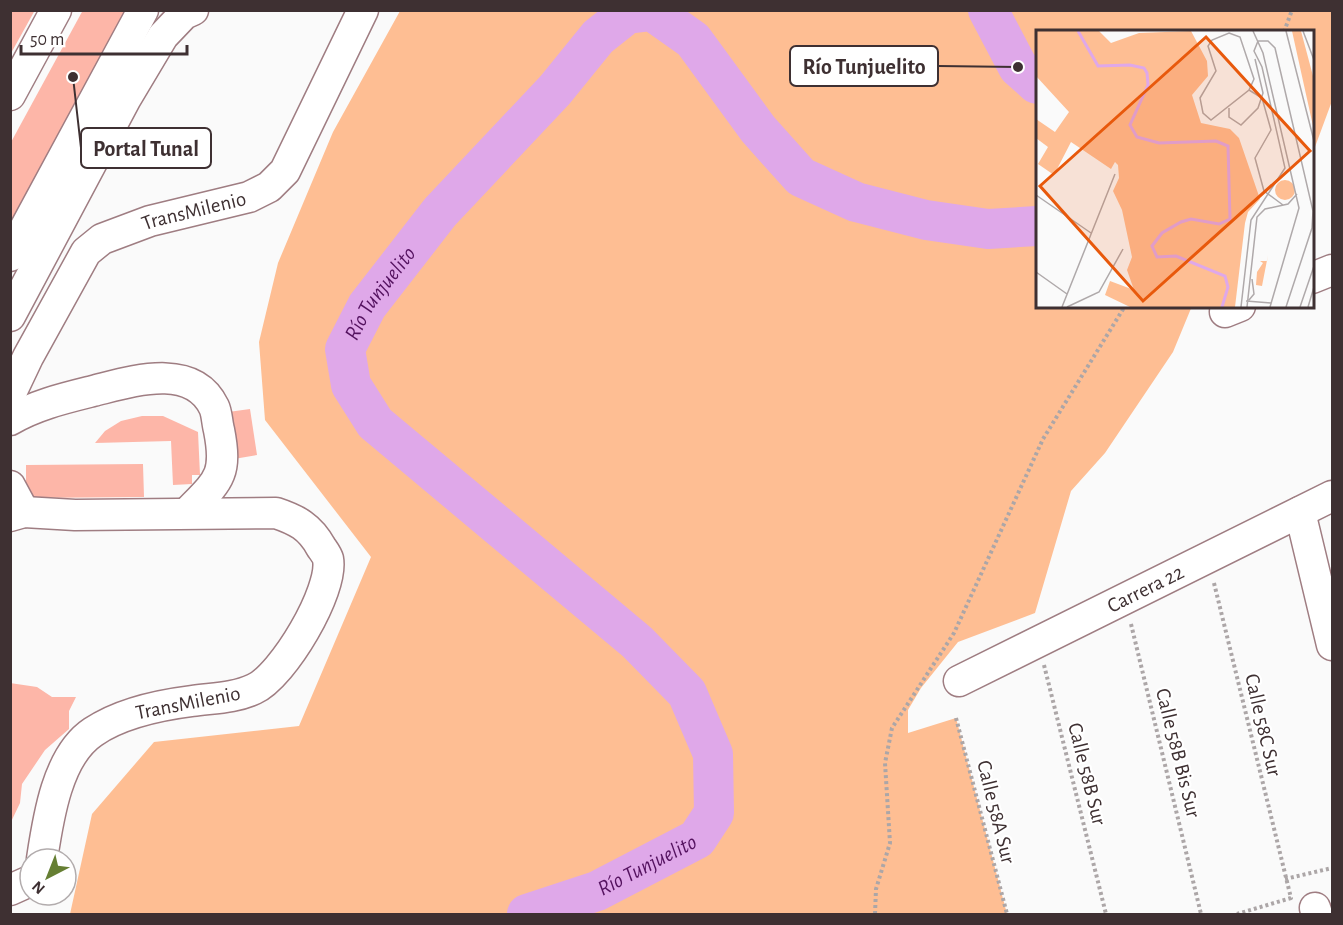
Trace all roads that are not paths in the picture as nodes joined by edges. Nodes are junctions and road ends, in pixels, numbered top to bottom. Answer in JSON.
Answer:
{"nodes":[{"id":1,"x":56,"y":10,"type":"edge"},
{"id":2,"x":142,"y":10,"type":"edge"},
{"id":3,"x":193,"y":10,"type":"edge"},
{"id":4,"x":363,"y":10,"type":"edge"},
{"id":5,"x":10,"y":95,"type":"edge"},
{"id":6,"x":10,"y":256,"type":"edge"},
{"id":7,"x":1332,"y":270,"type":"edge"},
{"id":8,"x":1313,"y":277,"type":"edge"},
{"id":9,"x":10,"y":316,"type":"edge"},
{"id":10,"x":10,"y":395,"type":"edge"},
{"id":11,"x":10,"y":420,"type":"edge"},
{"id":12,"x":10,"y":486,"type":"edge"},
{"id":13,"x":1332,"y":496,"type":"edge"},
{"id":14,"x":1300,"y":512,"type":"junction"},
{"id":15,"x":187,"y":513,"type":"junction"},
{"id":16,"x":17,"y":514,"type":"edge"},
{"id":17,"x":1332,"y":645,"type":"edge"},
{"id":18,"x":959,"y":681,"type":"dead end"},
{"id":19,"x":44,"y":847,"type":"edge"}],
"edges":[{"from":1,"to":5,"type":"street"},
{"from":2,"to":6,"type":"street"},
{"from":3,"to":9,"type":"street"},
{"from":4,"to":10,"type":"street","name":"TransMilenio"},
{"from":7,"to":8,"type":"street"},
{"from":11,"to":15,"type":"street"},
{"from":12,"to":16,"type":"street","name":"TransMilenio"},
{"from":13,"to":14,"type":"street","name":"Carrera 22"},
{"from":14,"to":17,"type":"street"},
{"from":14,"to":18,"type":"street","name":"Carrera 22"},
{"from":15,"to":16,"type":"street","name":"TransMilenio"},
{"from":15,"to":19,"type":"street","name":"TransMilenio"}]}
